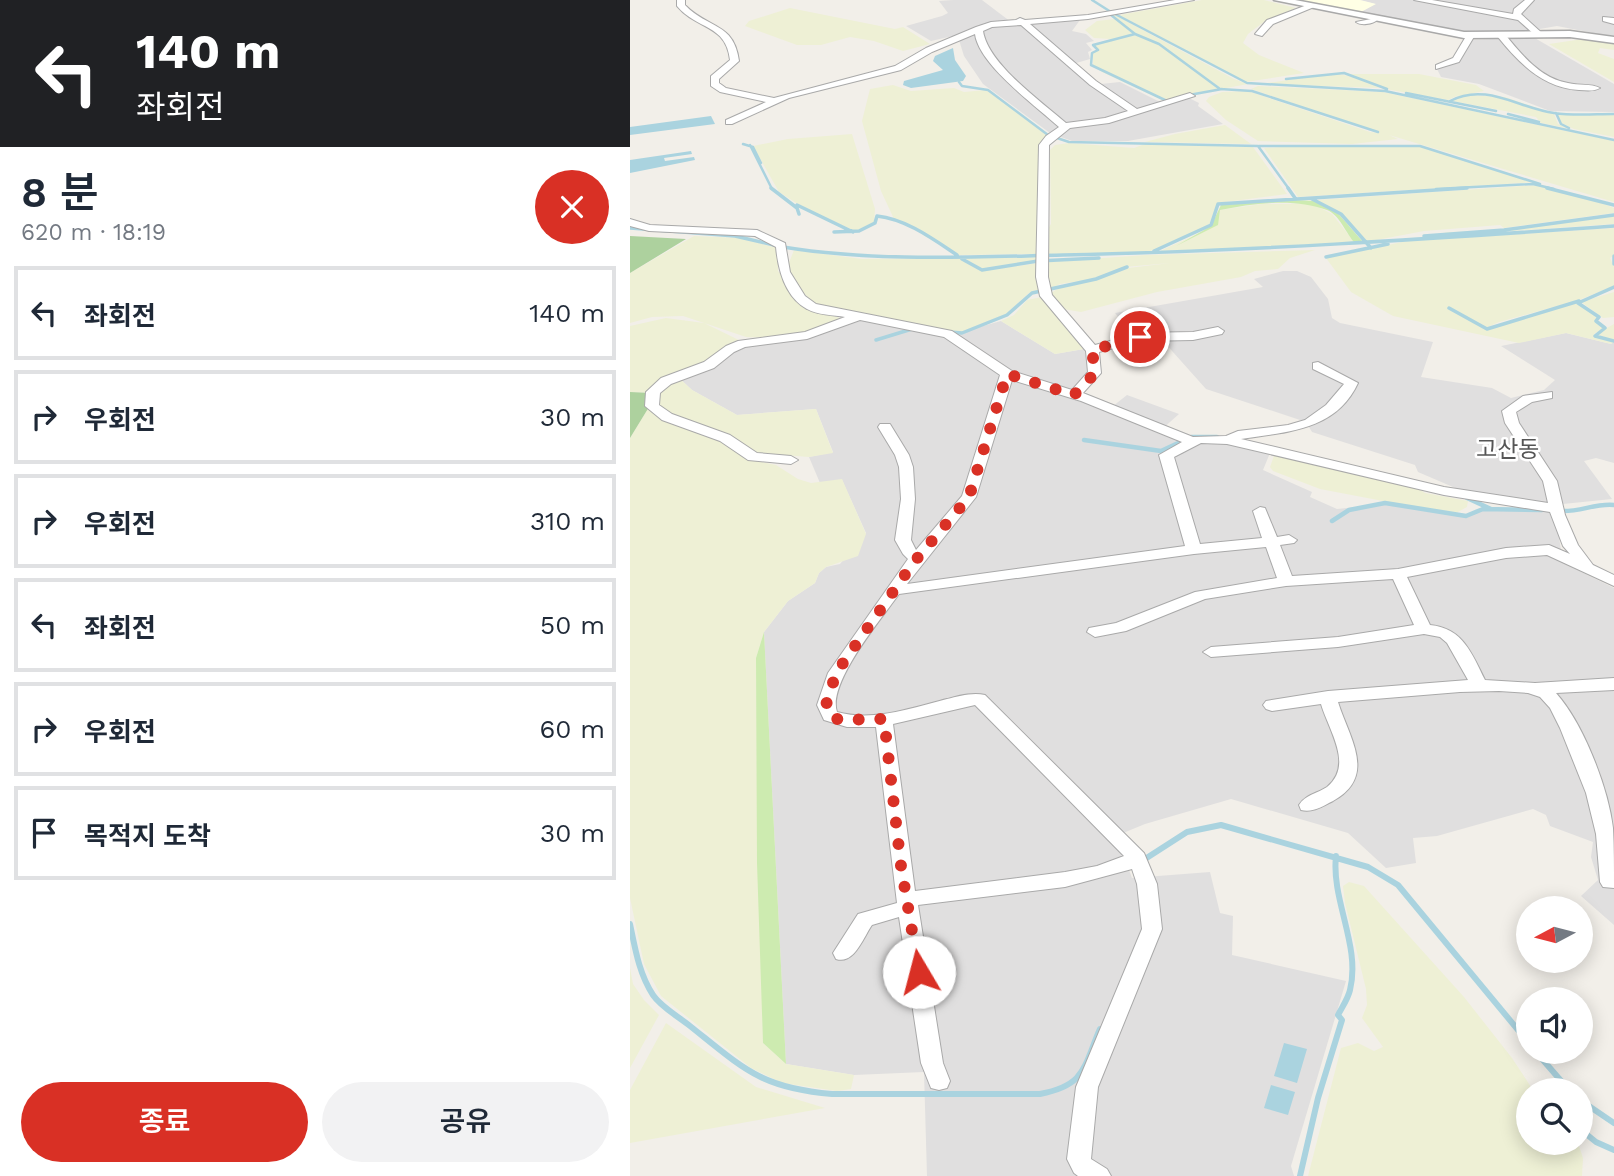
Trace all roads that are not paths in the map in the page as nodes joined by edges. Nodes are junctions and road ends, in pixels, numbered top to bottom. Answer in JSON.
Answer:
{"nodes":[{"id":1,"x":681,"y":0,"type":"edge"},
{"id":2,"x":1190,"y":0,"type":"edge"},
{"id":3,"x":1418,"y":0,"type":"edge"},
{"id":4,"x":1530,"y":0,"type":"edge"},
{"id":5,"x":1286,"y":1,"type":"edge"},
{"id":6,"x":1310,"y":7,"type":"junction"},
{"id":7,"x":1521,"y":18,"type":"junction"},
{"id":8,"x":1020,"y":20,"type":"junction"},
{"id":9,"x":1373,"y":20,"type":"junction"},
{"id":10,"x":1360,"y":22,"type":"dead end"},
{"id":11,"x":979,"y":29,"type":"junction"},
{"id":12,"x":1259,"y":34,"type":"dead end"},
{"id":13,"x":1539,"y":34,"type":"junction"},
{"id":14,"x":1471,"y":35,"type":"junction"},
{"id":15,"x":1501,"y":36,"type":"junction"},
{"id":16,"x":1614,"y":40,"type":"edge"},
{"id":17,"x":1439,"y":68,"type":"dead end"},
{"id":18,"x":1569,"y":87,"type":"junction"},
{"id":19,"x":1595,"y":88,"type":"dead end"},
{"id":20,"x":1580,"y":92,"type":"dead end"},
{"id":21,"x":1190,"y":96,"type":"dead end"},
{"id":22,"x":772,"y":100,"type":"junction"},
{"id":23,"x":1137,"y":113,"type":"junction"},
{"id":24,"x":729,"y":122,"type":"dead end"},
{"id":25,"x":1067,"y":126,"type":"junction"},
{"id":26,"x":630,"y":222,"type":"edge"},
{"id":27,"x":857,"y":318,"type":"junction"},
{"id":28,"x":1218,"y":331,"type":"dead end"},
{"id":29,"x":1092,"y":350,"type":"junction"},
{"id":30,"x":1318,"y":366,"type":"dead end"},
{"id":31,"x":1007,"y":374,"type":"junction"},
{"id":32,"x":1074,"y":395,"type":"junction"},
{"id":33,"x":1547,"y":395,"type":"dead end"},
{"id":34,"x":886,"y":427,"type":"dead end"},
{"id":35,"x":1227,"y":440,"type":"junction"},
{"id":36,"x":1192,"y":441,"type":"junction"},
{"id":37,"x":791,"y":460,"type":"dead end"},
{"id":38,"x":1556,"y":509,"type":"junction"},
{"id":39,"x":1260,"y":511,"type":"dead end"},
{"id":40,"x":1289,"y":540,"type":"dead end"},
{"id":41,"x":1270,"y":542,"type":"junction"},
{"id":42,"x":1194,"y":549,"type":"junction"},
{"id":43,"x":917,"y":558,"type":"junction"},
{"id":44,"x":1587,"y":566,"type":"junction"},
{"id":45,"x":1398,"y":574,"type":"junction"},
{"id":46,"x":1612,"y":577,"type":"edge"},
{"id":47,"x":1286,"y":582,"type":"junction"},
{"id":48,"x":895,"y":590,"type":"junction"},
{"id":49,"x":1424,"y":629,"type":"junction"},
{"id":50,"x":1096,"y":632,"type":"dead end"},
{"id":51,"x":1211,"y":652,"type":"dead end"},
{"id":52,"x":1614,"y":684,"type":"edge"},
{"id":53,"x":1479,"y":686,"type":"junction"},
{"id":54,"x":1538,"y":688,"type":"junction"},
{"id":55,"x":1328,"y":698,"type":"junction"},
{"id":56,"x":1272,"y":705,"type":"dead end"},
{"id":57,"x":884,"y":719,"type":"junction"},
{"id":58,"x":1308,"y":805,"type":"dead end"},
{"id":59,"x":1137,"y":858,"type":"junction"},
{"id":60,"x":1610,"y":882,"type":"dead end"},
{"id":61,"x":908,"y":903,"type":"junction"},
{"id":62,"x":843,"y":953,"type":"dead end"},
{"id":63,"x":939,"y":1081,"type":"dead end"},
{"id":64,"x":1099,"y":1176,"type":"edge"}],
"edges":[{"from":1,"to":22,"type":"street"},
{"from":2,"to":8,"type":"street"},
{"from":3,"to":7,"type":"street"},
{"from":4,"to":7,"type":"street"},
{"from":5,"to":6,"type":"street"},
{"from":6,"to":9,"type":"street"},
{"from":6,"to":12,"type":"street"},
{"from":7,"to":13,"type":"street"},
{"from":8,"to":11,"type":"street"},
{"from":8,"to":23,"type":"street"},
{"from":9,"to":10,"type":"street"},
{"from":9,"to":14,"type":"street"},
{"from":11,"to":22,"type":"street"},
{"from":11,"to":25,"type":"street"},
{"from":13,"to":15,"type":"street"},
{"from":13,"to":16,"type":"street"},
{"from":14,"to":15,"type":"street"},
{"from":14,"to":17,"type":"street"},
{"from":15,"to":18,"type":"street"},
{"from":18,"to":19,"type":"street"},
{"from":18,"to":20,"type":"street"},
{"from":21,"to":23,"type":"street"},
{"from":22,"to":24,"type":"street"},
{"from":23,"to":25,"type":"street"},
{"from":25,"to":29,"type":"street"},
{"from":26,"to":27,"type":"street"},
{"from":27,"to":31,"type":"street"},
{"from":27,"to":37,"type":"street"},
{"from":28,"to":29,"type":"street"},
{"from":29,"to":32,"type":"street"},
{"from":30,"to":35,"type":"street"},
{"from":31,"to":32,"type":"street"},
{"from":31,"to":43,"type":"street"},
{"from":32,"to":36,"type":"street"},
{"from":33,"to":38,"type":"street"},
{"from":34,"to":43,"type":"street"},
{"from":35,"to":36,"type":"street"},
{"from":35,"to":38,"type":"street"},
{"from":36,"to":42,"type":"street"},
{"from":38,"to":44,"type":"street"},
{"from":39,"to":41,"type":"street"},
{"from":40,"to":41,"type":"street"},
{"from":41,"to":42,"type":"street"},
{"from":41,"to":47,"type":"street"},
{"from":42,"to":48,"type":"street"},
{"from":43,"to":48,"type":"street"},
{"from":44,"to":45,"type":"street"},
{"from":44,"to":46,"type":"street"},
{"from":45,"to":47,"type":"street"},
{"from":45,"to":49,"type":"street"},
{"from":47,"to":50,"type":"street"},
{"from":48,"to":57,"type":"street"},
{"from":49,"to":51,"type":"street"},
{"from":49,"to":53,"type":"street"},
{"from":52,"to":54,"type":"street"},
{"from":53,"to":54,"type":"street"},
{"from":53,"to":55,"type":"street"},
{"from":54,"to":60,"type":"street"},
{"from":55,"to":56,"type":"street"},
{"from":55,"to":58,"type":"street"},
{"from":57,"to":59,"type":"street"},
{"from":57,"to":61,"type":"street"},
{"from":59,"to":61,"type":"street"},
{"from":59,"to":64,"type":"street"},
{"from":61,"to":62,"type":"street"},
{"from":61,"to":63,"type":"street"}]}
